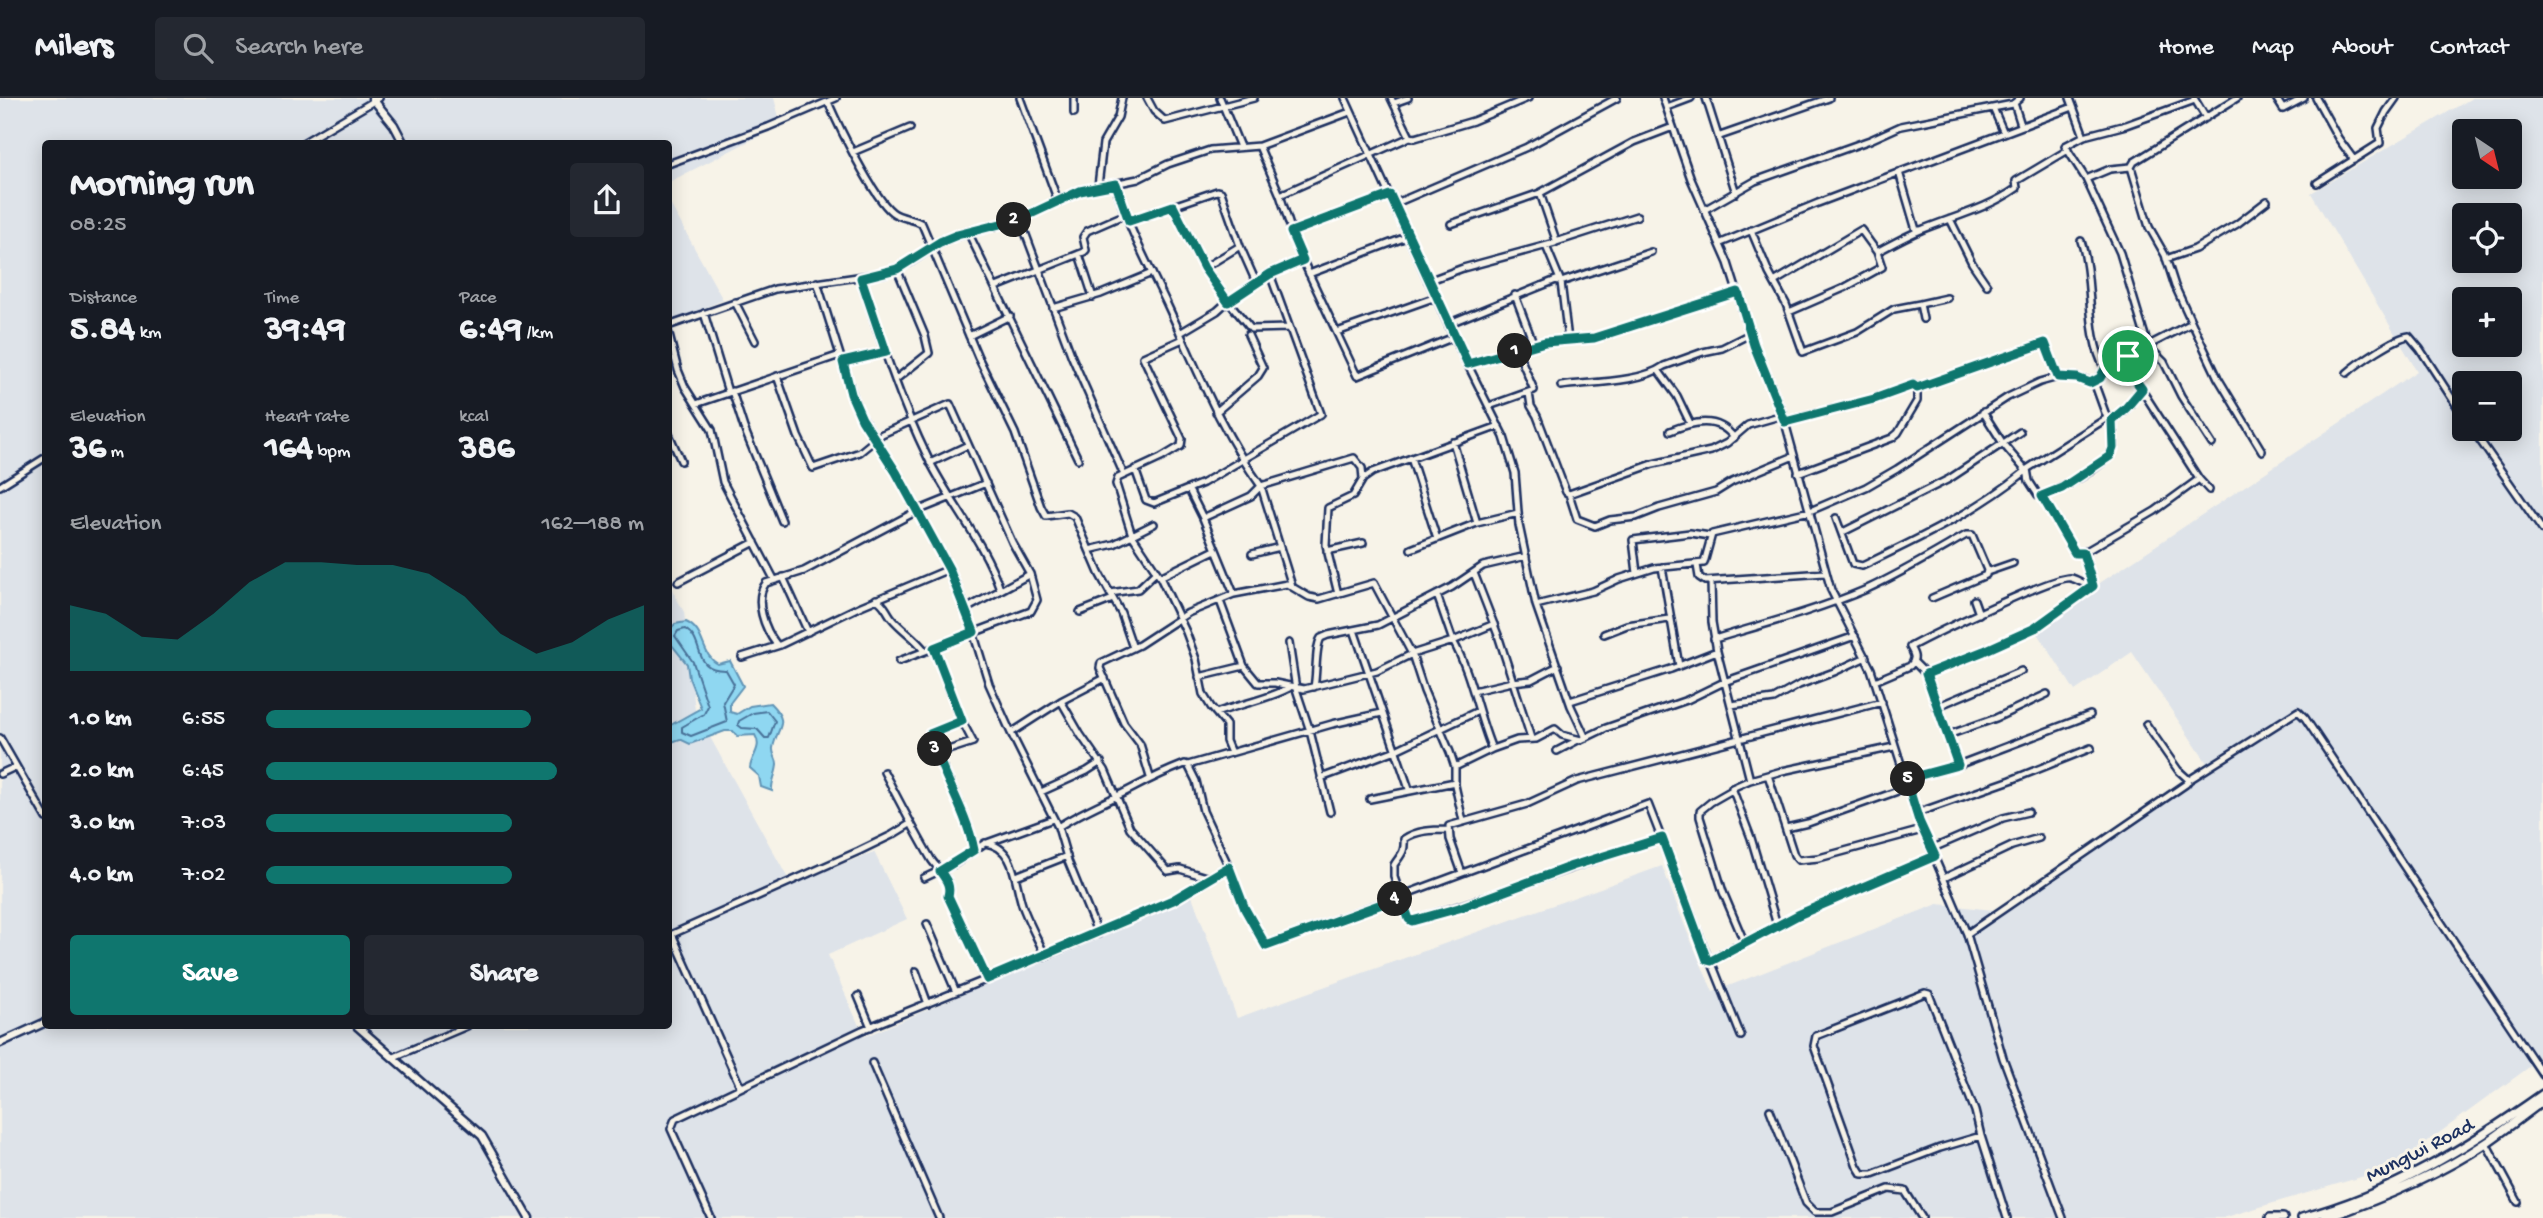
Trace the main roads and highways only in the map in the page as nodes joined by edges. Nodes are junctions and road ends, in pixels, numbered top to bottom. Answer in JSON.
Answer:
{"nodes":[{"id":1,"x":2543,"y":1094,"type":"edge"},
{"id":2,"x":2543,"y":1101,"type":"edge"},
{"id":3,"x":2345,"y":1212,"type":"edge"},
{"id":4,"x":2270,"y":1218,"type":"edge"},
{"id":5,"x":2283,"y":1218,"type":"edge"},
{"id":6,"x":2302,"y":1218,"type":"edge"},
{"id":7,"x":2325,"y":1218,"type":"edge"}],
"edges":[{"from":1,"to":3,"type":"main road","name":"Mungwi Road"},
{"from":2,"to":3,"type":"main road","name":"Mungwi Road"},
{"from":3,"to":6,"type":"main road","name":"Mungwi Road"},
{"from":3,"to":7,"type":"main road","name":"Mungwi Road"},
{"from":4,"to":5,"type":"main road"}]}
